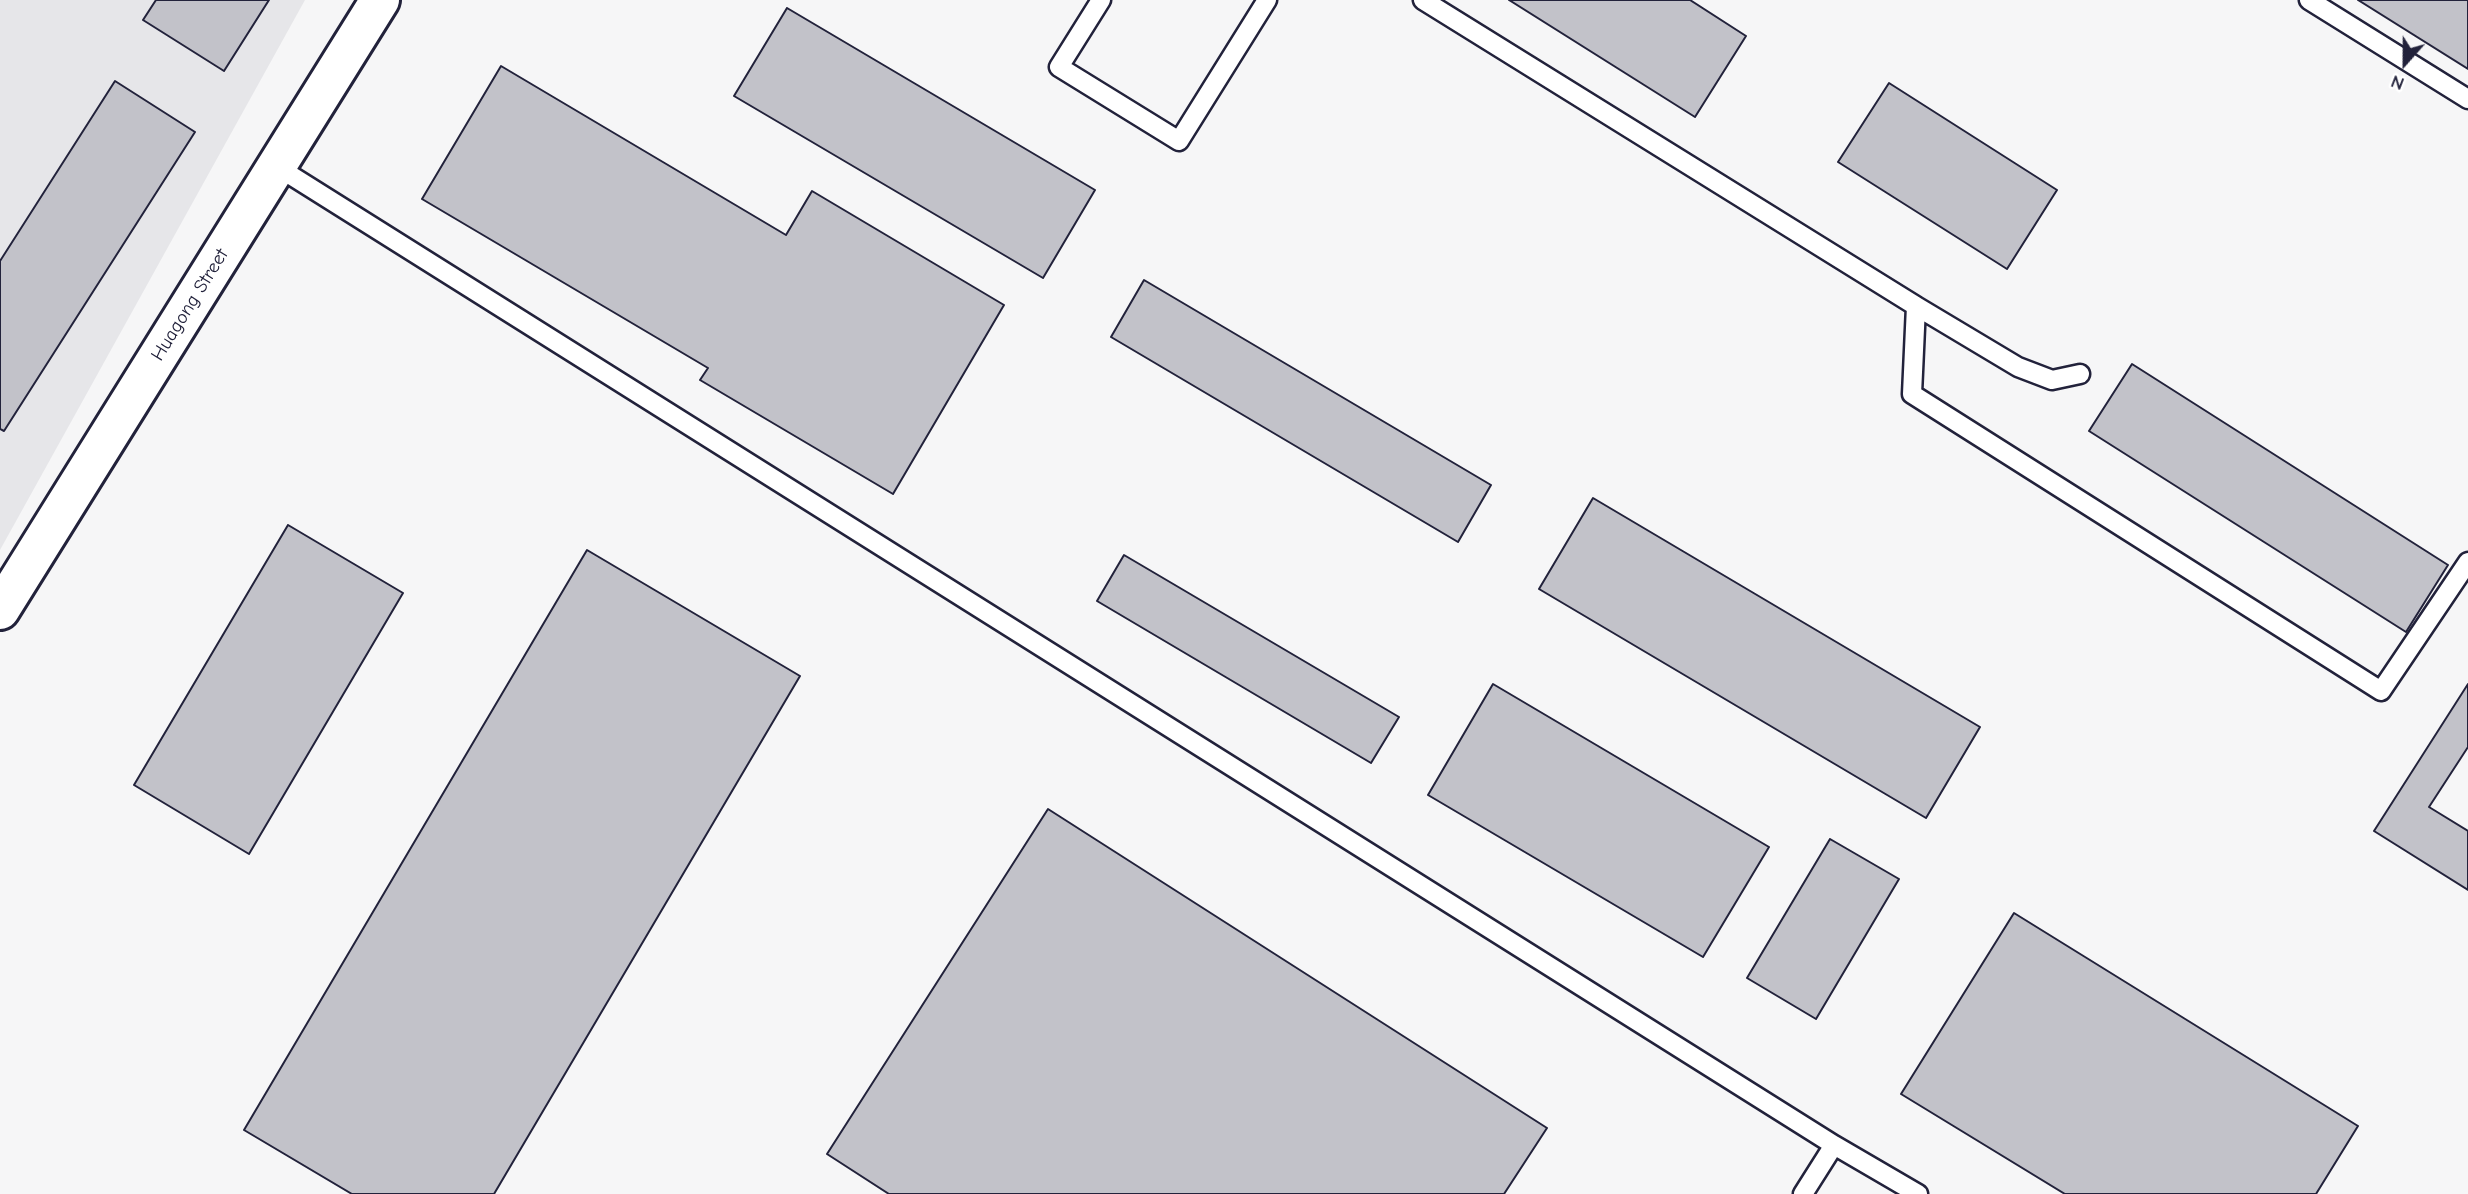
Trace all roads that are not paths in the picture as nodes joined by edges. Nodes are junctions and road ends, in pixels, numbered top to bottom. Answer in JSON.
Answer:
{"nodes":[{"id":1,"x":380,"y":0,"type":"edge"},
{"id":2,"x":1101,"y":0,"type":"edge"},
{"id":3,"x":1267,"y":0,"type":"edge"},
{"id":4,"x":1423,"y":0,"type":"edge"},
{"id":5,"x":2309,"y":0,"type":"edge"},
{"id":6,"x":2468,"y":99,"type":"edge"},
{"id":7,"x":276,"y":166,"type":"junction"},
{"id":8,"x":1916,"y":306,"type":"junction"},
{"id":9,"x":2080,"y":374,"type":"dead end"},
{"id":10,"x":2468,"y":562,"type":"edge"},
{"id":11,"x":0,"y":610,"type":"edge"},
{"id":12,"x":1834,"y":1145,"type":"junction"},
{"id":13,"x":1803,"y":1194,"type":"edge"},
{"id":14,"x":1918,"y":1194,"type":"edge"}],
"edges":[{"from":1,"to":7,"type":"street","name":"Huagong Street"},
{"from":2,"to":3,"type":"lane"},
{"from":4,"to":8,"type":"lane"},
{"from":5,"to":6,"type":"lane"},
{"from":7,"to":11,"type":"street","name":"Huagong Street"},
{"from":7,"to":12,"type":"lane"},
{"from":8,"to":9,"type":"lane"},
{"from":8,"to":10,"type":"lane"},
{"from":12,"to":13,"type":"lane"},
{"from":12,"to":14,"type":"lane"}]}
